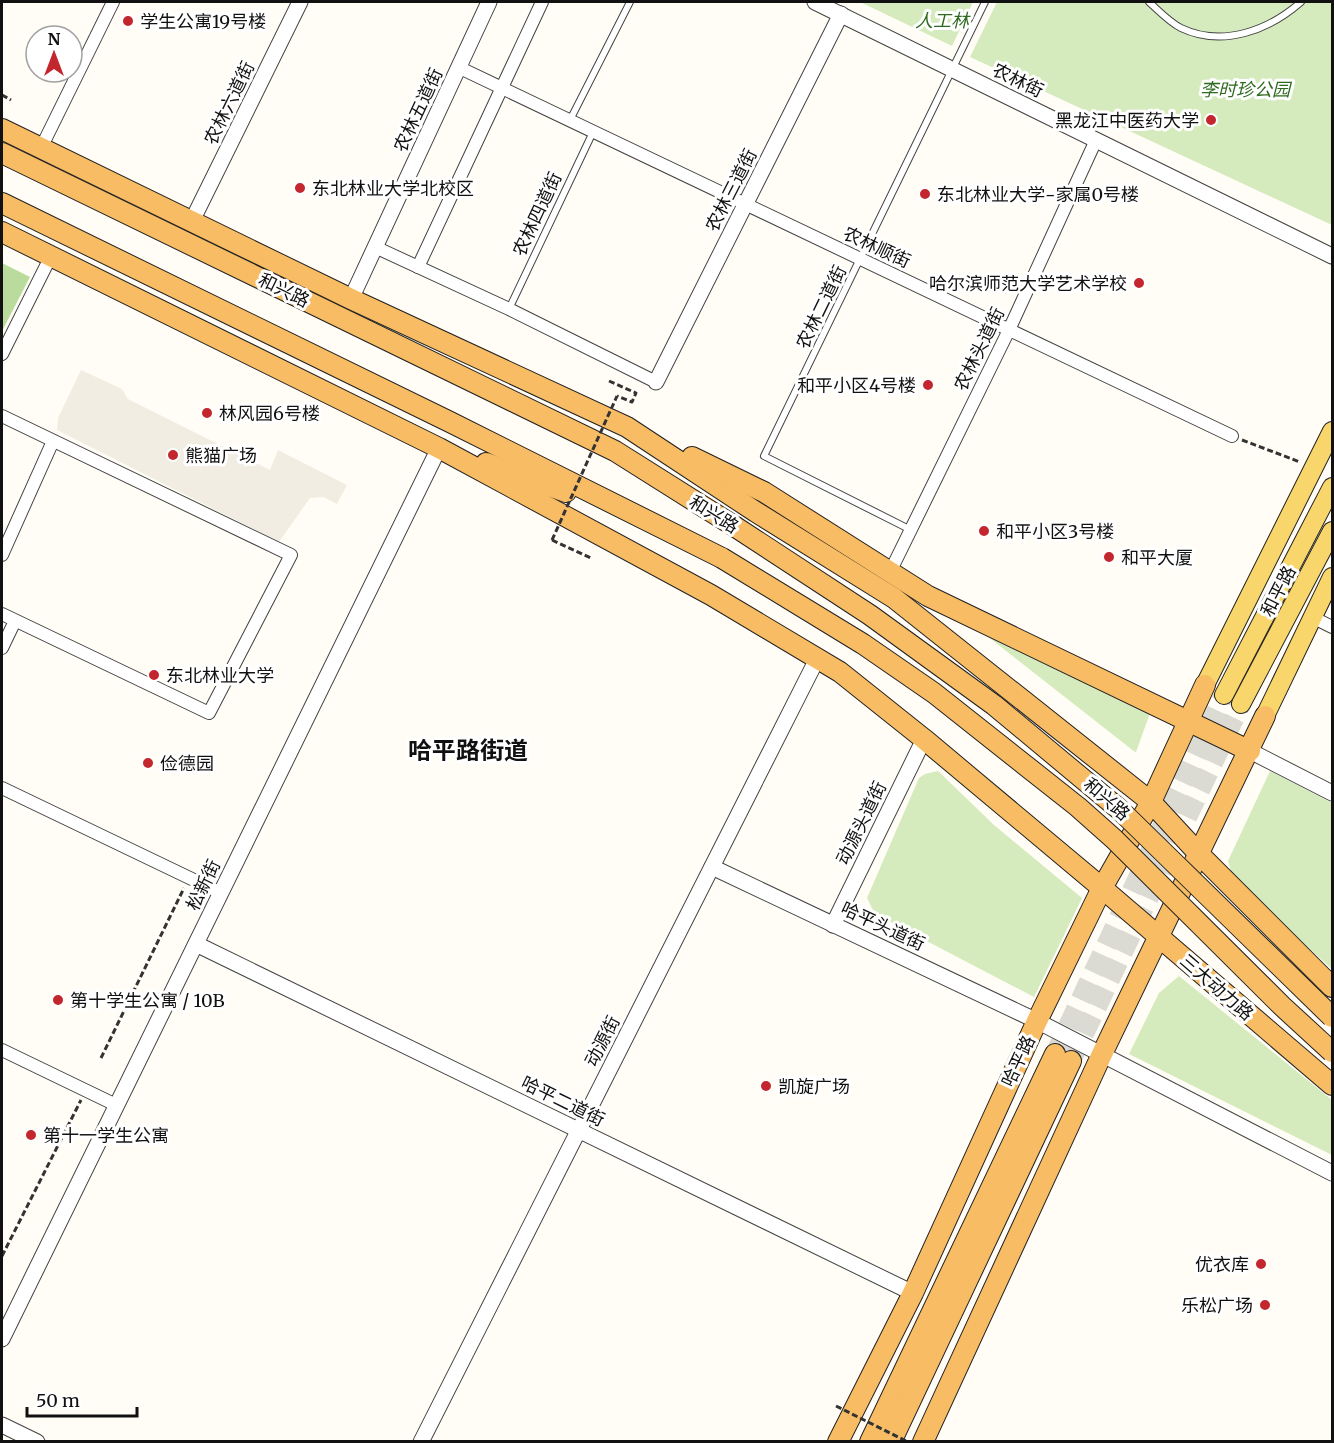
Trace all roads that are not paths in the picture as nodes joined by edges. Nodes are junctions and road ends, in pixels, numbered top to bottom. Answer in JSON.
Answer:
{"nodes":[{"id":1,"x":113,"y":2,"type":"edge"},
{"id":2,"x":300,"y":2,"type":"edge"},
{"id":3,"x":489,"y":2,"type":"edge"},
{"id":4,"x":542,"y":2,"type":"edge"},
{"id":5,"x":630,"y":2,"type":"edge"},
{"id":6,"x":815,"y":2,"type":"edge"},
{"id":7,"x":985,"y":2,"type":"edge"},
{"id":8,"x":1149,"y":2,"type":"edge"},
{"id":9,"x":1301,"y":2,"type":"edge"},
{"id":10,"x":841,"y":14,"type":"junction"},
{"id":11,"x":460,"y":68,"type":"junction"},
{"id":12,"x":953,"y":69,"type":"junction"},
{"id":13,"x":501,"y":88,"type":"junction"},
{"id":14,"x":570,"y":120,"type":"junction"},
{"id":15,"x":2,"y":129,"type":"edge"},
{"id":16,"x":593,"y":132,"type":"junction"},
{"id":17,"x":1096,"y":140,"type":"junction"},
{"id":18,"x":40,"y":148,"type":"junction"},
{"id":19,"x":2,"y":153,"type":"edge"},
{"id":20,"x":2,"y":202,"type":"edge"},
{"id":21,"x":746,"y":204,"type":"junction"},
{"id":22,"x":192,"y":221,"type":"junction"},
{"id":23,"x":2,"y":232,"type":"edge"},
{"id":24,"x":375,"y":247,"type":"junction"},
{"id":25,"x":51,"y":256,"type":"junction"},
{"id":26,"x":1332,"y":256,"type":"edge"},
{"id":27,"x":861,"y":259,"type":"junction"},
{"id":28,"x":418,"y":267,"type":"junction"},
{"id":29,"x":351,"y":299,"type":"junction"},
{"id":30,"x":509,"y":309,"type":"junction"},
{"id":31,"x":1009,"y":330,"type":"junction"},
{"id":32,"x":5,"y":339,"type":"edge"},
{"id":33,"x":2,"y":354,"type":"edge"},
{"id":34,"x":485,"y":361,"type":"junction"},
{"id":35,"x":656,"y":382,"type":"joint"},
{"id":36,"x":2,"y":416,"type":"edge"},
{"id":37,"x":627,"y":427,"type":"junction"},
{"id":38,"x":1332,"y":431,"type":"edge"},
{"id":39,"x":1232,"y":436,"type":"road end"},
{"id":40,"x":419,"y":438,"type":"junction"},
{"id":41,"x":53,"y":441,"type":"junction"},
{"id":42,"x":439,"y":448,"type":"junction"},
{"id":43,"x":615,"y":451,"type":"junction"},
{"id":44,"x":1332,"y":487,"type":"edge"},
{"id":45,"x":662,"y":527,"type":"junction"},
{"id":46,"x":910,"y":531,"type":"junction"},
{"id":47,"x":1332,"y":531,"type":"edge"},
{"id":48,"x":2,"y":555,"type":"edge"},
{"id":49,"x":890,"y":572,"type":"junction"},
{"id":50,"x":1332,"y":577,"type":"edge"},
{"id":51,"x":2,"y":614,"type":"edge"},
{"id":52,"x":1312,"y":617,"type":"junction"},
{"id":53,"x":15,"y":621,"type":"junction"},
{"id":54,"x":1332,"y":627,"type":"edge"},
{"id":55,"x":2,"y":648,"type":"edge"},
{"id":56,"x":818,"y":659,"type":"junction"},
{"id":57,"x":1205,"y":684,"type":"joint"},
{"id":58,"x":1224,"y":695,"type":"tunnel mouth"},
{"id":59,"x":1241,"y":704,"type":"tunnel mouth"},
{"id":60,"x":1265,"y":716,"type":"joint"},
{"id":61,"x":1187,"y":721,"type":"junction"},
{"id":62,"x":924,"y":739,"type":"junction"},
{"id":63,"x":1250,"y":751,"type":"junction"},
{"id":64,"x":2,"y":788,"type":"edge"},
{"id":65,"x":1332,"y":793,"type":"edge"},
{"id":66,"x":1151,"y":802,"type":"junction"},
{"id":67,"x":1199,"y":854,"type":"junction"},
{"id":68,"x":712,"y":867,"type":"junction"},
{"id":69,"x":1102,"y":888,"type":"junction"},
{"id":70,"x":221,"y":893,"type":"junction"},
{"id":71,"x":833,"y":925,"type":"junction"},
{"id":72,"x":1158,"y":936,"type":"junction"},
{"id":73,"x":196,"y":944,"type":"junction"},
{"id":74,"x":1332,"y":987,"type":"edge"},
{"id":75,"x":1332,"y":1017,"type":"edge"},
{"id":76,"x":1037,"y":1021,"type":"junction"},
{"id":77,"x":2,"y":1050,"type":"edge"},
{"id":78,"x":1332,"y":1052,"type":"edge"},
{"id":79,"x":1102,"y":1054,"type":"junction"},
{"id":80,"x":1332,"y":1085,"type":"edge"},
{"id":81,"x":116,"y":1105,"type":"junction"},
{"id":82,"x":578,"y":1131,"type":"junction"},
{"id":83,"x":1332,"y":1173,"type":"edge"},
{"id":84,"x":913,"y":1293,"type":"junction"},
{"id":85,"x":2,"y":1339,"type":"edge"},
{"id":86,"x":956,"y":1372,"type":"junction"},
{"id":87,"x":2,"y":1425,"type":"edge"},
{"id":88,"x":37,"y":1442,"type":"edge"},
{"id":89,"x":421,"y":1442,"type":"edge"},
{"id":90,"x":838,"y":1442,"type":"edge"},
{"id":91,"x":870,"y":1442,"type":"edge"},
{"id":92,"x":891,"y":1442,"type":"edge"},
{"id":93,"x":908,"y":1442,"type":"edge"},
{"id":94,"x":923,"y":1442,"type":"edge"}],
"edges":[{"from":1,"to":18,"type":"street"},
{"from":2,"to":22,"type":"street","name":"农林六道街"},
{"from":3,"to":11,"type":"street","name":"农林五道街"},
{"from":4,"to":13,"type":"street"},
{"from":5,"to":14,"type":"lane"},
{"from":6,"to":10,"type":"street","name":"农林街"},
{"from":7,"to":12,"type":"lane","name":"农林二道街"},
{"from":8,"to":9,"type":"lane"},
{"from":10,"to":12,"type":"street","name":"农林街"},
{"from":10,"to":21,"type":"street","name":"农林三道街"},
{"from":11,"to":13,"type":"street","name":"农林顺街"},
{"from":11,"to":24,"type":"street","name":"农林五道街"},
{"from":12,"to":17,"type":"street","name":"农林街"},
{"from":12,"to":27,"type":"lane","name":"农林二道街"},
{"from":13,"to":14,"type":"street","name":"农林顺街"},
{"from":13,"to":28,"type":"street"},
{"from":14,"to":16,"type":"street","name":"农林顺街"},
{"from":15,"to":18,"type":"highway","name":"和兴路"},
{"from":16,"to":21,"type":"street","name":"农林顺街"},
{"from":16,"to":30,"type":"lane","name":"农林四道街"},
{"from":17,"to":26,"type":"street","name":"农林街"},
{"from":17,"to":31,"type":"street","name":"农林头道街"},
{"from":18,"to":22,"type":"highway","name":"和兴路"},
{"from":19,"to":43,"type":"highway","name":"和兴路"},
{"from":20,"to":45,"type":"highway"},
{"from":21,"to":27,"type":"street","name":"农林顺街"},
{"from":21,"to":35,"type":"street","name":"农林三道街"},
{"from":22,"to":29,"type":"highway","name":"和兴路"},
{"from":23,"to":25,"type":"highway"},
{"from":24,"to":28,"type":"street"},
{"from":24,"to":29,"type":"street","name":"农林五道街"},
{"from":25,"to":32,"type":"street"},
{"from":25,"to":40,"type":"highway"},
{"from":27,"to":31,"type":"street","name":"农林顺街"},
{"from":27,"to":46,"type":"lane","name":"农林二道街"},
{"from":28,"to":30,"type":"street"},
{"from":29,"to":34,"type":"highway","name":"和兴路"},
{"from":30,"to":35,"type":"street"},
{"from":31,"to":39,"type":"street","name":"农林顺街"},
{"from":31,"to":46,"type":"street","name":"农林头道街"},
{"from":32,"to":33,"type":"street"},
{"from":34,"to":37,"type":"highway","name":"和兴路"},
{"from":34,"to":43,"type":"highway"},
{"from":36,"to":41,"type":"street"},
{"from":37,"to":49,"type":"highway","name":"和兴路"},
{"from":37,"to":66,"type":"highway","name":"和兴路"},
{"from":38,"to":57,"type":"main road"},
{"from":40,"to":42,"type":"highway"},
{"from":40,"to":45,"type":"highway"},
{"from":41,"to":48,"type":"street"},
{"from":41,"to":53,"type":"street"},
{"from":42,"to":56,"type":"highway"},
{"from":42,"to":70,"type":"street","name":"松新街"},
{"from":43,"to":75,"type":"highway","name":"和兴路","bridge":true},
{"from":44,"to":58,"type":"main road","name":"和平路"},
{"from":45,"to":78,"type":"highway","bridge":true},
{"from":46,"to":49,"type":"street","name":"农林头道街"},
{"from":47,"to":59,"type":"main road","name":"和平路"},
{"from":49,"to":61,"type":"highway","name":"和兴路"},
{"from":50,"to":52,"type":"main road"},
{"from":51,"to":53,"type":"street"},
{"from":52,"to":54,"type":"street"},
{"from":52,"to":60,"type":"main road"},
{"from":53,"to":55,"type":"street"},
{"from":56,"to":62,"type":"highway"},
{"from":56,"to":68,"type":"street","name":"动源街"},
{"from":57,"to":61,"type":"highway","name":"哈平路"},
{"from":60,"to":63,"type":"highway"},
{"from":61,"to":63,"type":"highway","name":"和兴路"},
{"from":61,"to":66,"type":"highway","name":"哈平路"},
{"from":62,"to":69,"type":"highway"},
{"from":62,"to":71,"type":"street","name":"动源头道街"},
{"from":63,"to":65,"type":"street"},
{"from":63,"to":67,"type":"highway"},
{"from":64,"to":70,"type":"street"},
{"from":66,"to":67,"type":"highway"},
{"from":66,"to":69,"type":"highway","name":"哈平路"},
{"from":67,"to":72,"type":"highway"},
{"from":67,"to":74,"type":"highway"},
{"from":68,"to":71,"type":"street","name":"哈平头道街"},
{"from":68,"to":82,"type":"street","name":"动源街"},
{"from":69,"to":72,"type":"highway","name":"三大动力路"},
{"from":69,"to":76,"type":"highway","name":"哈平路"},
{"from":70,"to":73,"type":"street","name":"松新街"},
{"from":71,"to":76,"type":"street","name":"哈平头道街"},
{"from":72,"to":79,"type":"highway"},
{"from":72,"to":80,"type":"highway","name":"三大动力路"},
{"from":73,"to":81,"type":"street","name":"松新街"},
{"from":73,"to":82,"type":"street","name":"哈平二道街"},
{"from":76,"to":79,"type":"street","name":"哈平头道街"},
{"from":76,"to":84,"type":"highway","name":"哈平路"},
{"from":77,"to":81,"type":"street"},
{"from":79,"to":83,"type":"street","name":"哈平头道街"},
{"from":79,"to":86,"type":"highway"},
{"from":81,"to":85,"type":"street","name":"松新街"},
{"from":82,"to":84,"type":"street","name":"哈平二道街"},
{"from":82,"to":89,"type":"street","name":"动源街"},
{"from":84,"to":90,"type":"highway","name":"哈平路"},
{"from":86,"to":93,"type":"highway"},
{"from":86,"to":94,"type":"highway"},
{"from":87,"to":88,"type":"street"},
{"from":91,"to":92,"type":"highway","name":"哈平路"}]}
